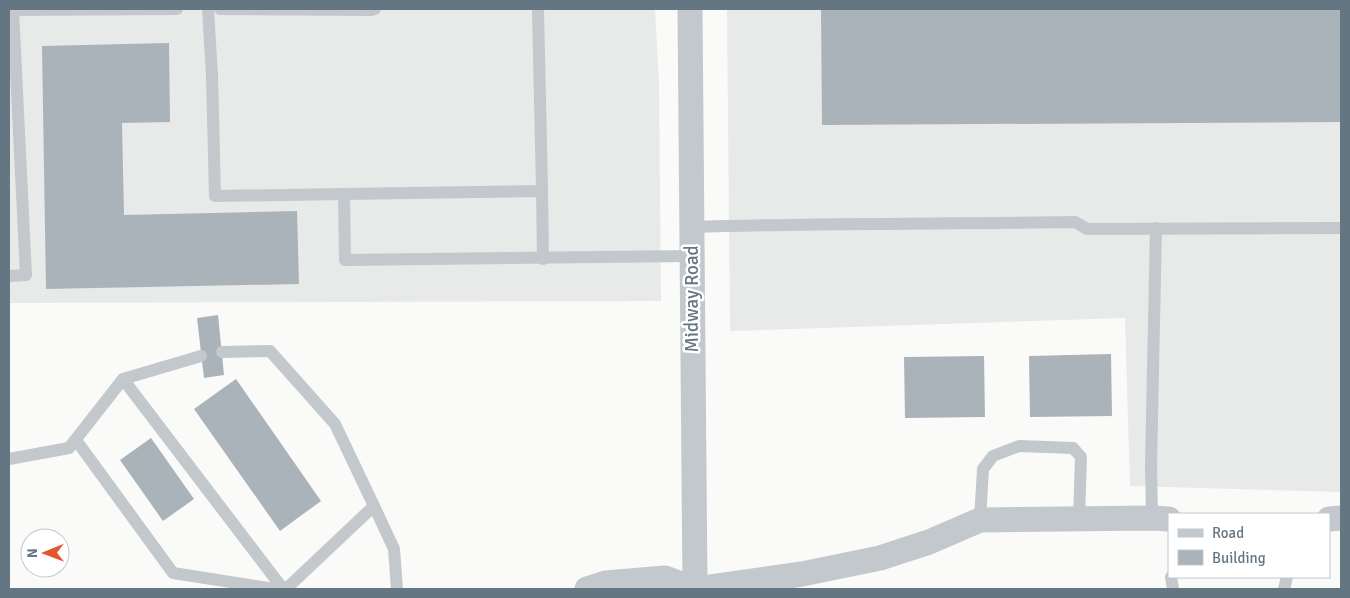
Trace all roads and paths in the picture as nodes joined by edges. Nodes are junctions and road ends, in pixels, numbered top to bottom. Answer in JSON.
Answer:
{"nodes":[{"id":1,"x":177,"y":9,"type":"edge"},
{"id":2,"x":208,"y":9,"type":"edge"},
{"id":3,"x":220,"y":9,"type":"edge"},
{"id":4,"x":375,"y":9,"type":"edge"},
{"id":5,"x":538,"y":9,"type":"edge"},
{"id":6,"x":690,"y":9,"type":"edge"},
{"id":7,"x":11,"y":10,"type":"edge"},
{"id":8,"x":542,"y":191,"type":"junction"},
{"id":9,"x":344,"y":194,"type":"junction"},
{"id":10,"x":692,"y":227,"type":"junction"},
{"id":11,"x":1156,"y":228,"type":"junction"},
{"id":12,"x":1341,"y":228,"type":"edge"},
{"id":13,"x":692,"y":256,"type":"junction"},
{"id":14,"x":543,"y":259,"type":"junction"},
{"id":15,"x":9,"y":276,"type":"edge"},
{"id":16,"x":222,"y":352,"type":"dead end"},
{"id":17,"x":201,"y":356,"type":"dead end"},
{"id":18,"x":123,"y":379,"type":"junction"},
{"id":19,"x":76,"y":440,"type":"junction"},
{"id":20,"x":9,"y":459,"type":"edge"},
{"id":21,"x":374,"y":506,"type":"junction"},
{"id":22,"x":1079,"y":519,"type":"junction"},
{"id":23,"x":1161,"y":519,"type":"edge"},
{"id":24,"x":980,"y":520,"type":"junction"},
{"id":25,"x":275,"y":589,"type":"edge"},
{"id":26,"x":285,"y":589,"type":"edge"},
{"id":27,"x":398,"y":589,"type":"edge"},
{"id":28,"x":587,"y":589,"type":"edge"},
{"id":29,"x":695,"y":589,"type":"edge"}],
"edges":[{"from":1,"to":7,"type":"lane"},
{"from":2,"to":9,"type":"lane"},
{"from":3,"to":4,"type":"lane"},
{"from":5,"to":8,"type":"lane"},
{"from":6,"to":10,"type":"street","name":"Midway Road"},
{"from":7,"to":15,"type":"lane"},
{"from":8,"to":9,"type":"lane"},
{"from":8,"to":14,"type":"lane"},
{"from":9,"to":14,"type":"lane"},
{"from":10,"to":11,"type":"lane"},
{"from":10,"to":13,"type":"street","name":"Midway Road"},
{"from":11,"to":12,"type":"lane"},
{"from":11,"to":23,"type":"lane"},
{"from":13,"to":14,"type":"lane"},
{"from":13,"to":29,"type":"street","name":"Midway Road"},
{"from":16,"to":21,"type":"lane"},
{"from":17,"to":18,"type":"lane"},
{"from":18,"to":19,"type":"lane"},
{"from":18,"to":26,"type":"lane"},
{"from":19,"to":20,"type":"lane"},
{"from":19,"to":25,"type":"lane"},
{"from":21,"to":26,"type":"lane"},
{"from":21,"to":27,"type":"lane"},
{"from":22,"to":23,"type":"street"},
{"from":22,"to":24,"type":"street"},
{"from":22,"to":24,"type":"lane"},
{"from":24,"to":29,"type":"street"},
{"from":28,"to":29,"type":"street"}]}
